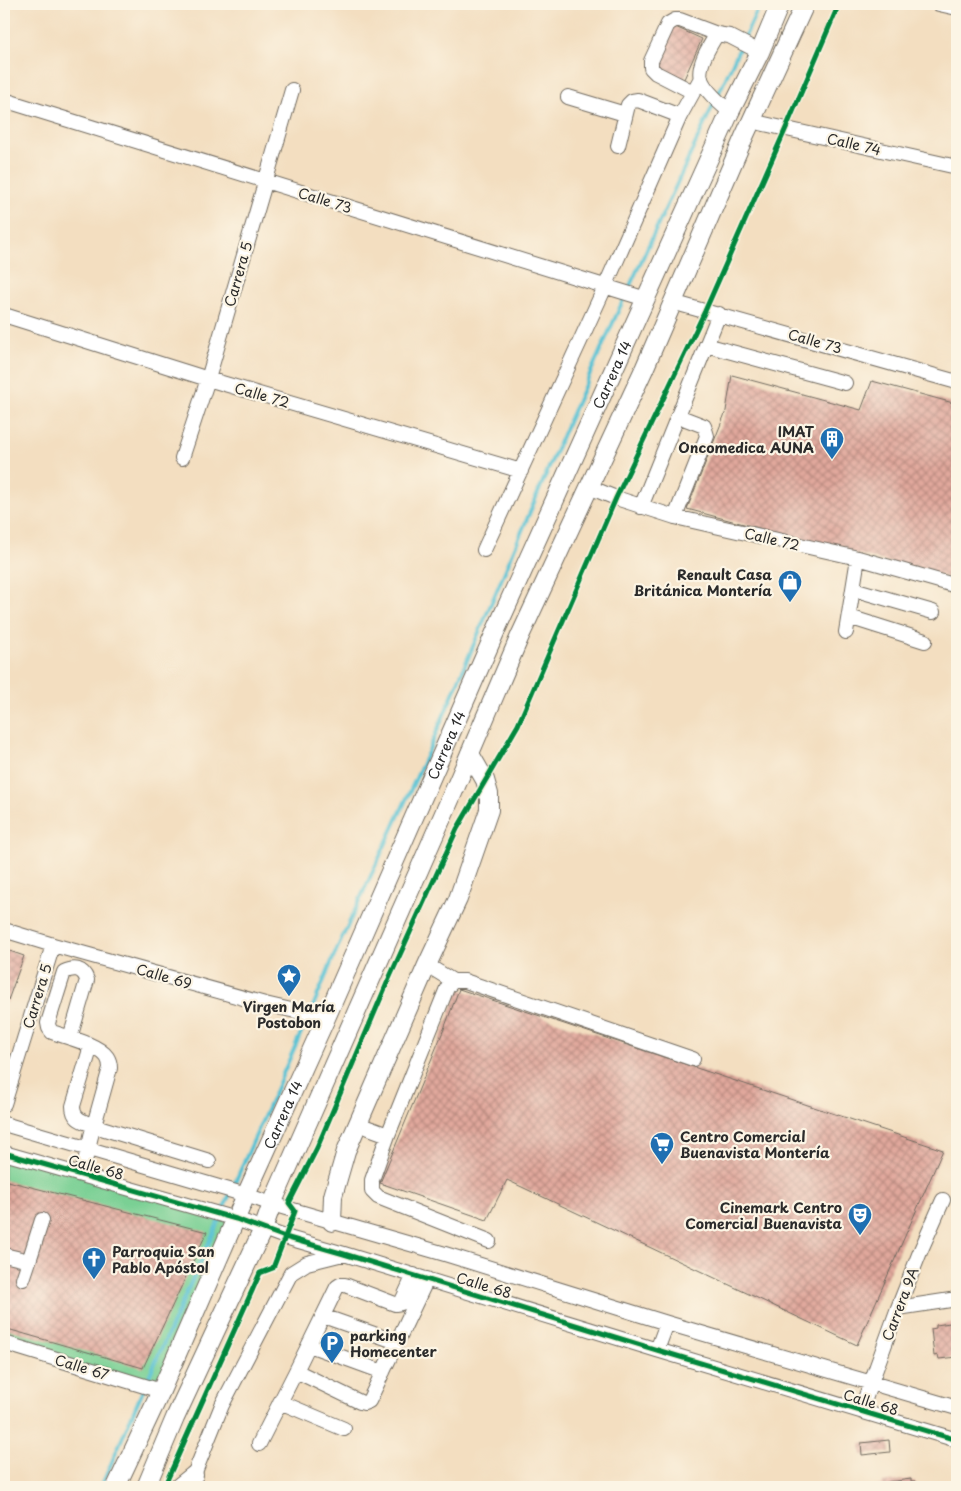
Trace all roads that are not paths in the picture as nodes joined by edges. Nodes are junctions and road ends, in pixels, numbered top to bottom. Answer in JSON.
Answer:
{"nodes":[{"id":1,"x":780,"y":4,"type":"edge"},
{"id":2,"x":805,"y":4,"type":"edge"},
{"id":3,"x":939,"y":4,"type":"edge"},
{"id":4,"x":957,"y":8,"type":"edge"},
{"id":5,"x":717,"y":34,"type":"junction"},
{"id":6,"x":760,"y":52,"type":"junction"},
{"id":7,"x":700,"y":78,"type":"junction"},
{"id":8,"x":292,"y":90,"type":"dead end"},
{"id":9,"x":693,"y":92,"type":"junction"},
{"id":10,"x":568,"y":97,"type":"dead end"},
{"id":11,"x":4,"y":100,"type":"edge"},
{"id":12,"x":730,"y":112,"type":"junction"},
{"id":13,"x":625,"y":114,"type":"junction"},
{"id":14,"x":680,"y":116,"type":"junction"},
{"id":15,"x":751,"y":121,"type":"junction"},
{"id":16,"x":618,"y":146,"type":"dead end"},
{"id":17,"x":957,"y":167,"type":"edge"},
{"id":18,"x":265,"y":181,"type":"junction"},
{"id":19,"x":610,"y":288,"type":"junction"},
{"id":20,"x":641,"y":298,"type":"junction"},
{"id":21,"x":672,"y":302,"type":"junction"},
{"id":22,"x":719,"y":314,"type":"junction"},
{"id":23,"x":4,"y":315,"type":"edge"},
{"id":24,"x":706,"y":346,"type":"junction"},
{"id":25,"x":208,"y":379,"type":"junction"},
{"id":26,"x":957,"y":382,"type":"edge"},
{"id":27,"x":844,"y":383,"type":"dead end"},
{"id":28,"x":678,"y":416,"type":"junction"},
{"id":29,"x":182,"y":458,"type":"dead end"},
{"id":30,"x":520,"y":471,"type":"junction"},
{"id":31,"x":589,"y":487,"type":"junction"},
{"id":32,"x":641,"y":507,"type":"junction"},
{"id":33,"x":675,"y":517,"type":"junction"},
{"id":34,"x":484,"y":550,"type":"dead end"},
{"id":35,"x":858,"y":558,"type":"junction"},
{"id":36,"x":957,"y":586,"type":"edge"},
{"id":37,"x":853,"y":589,"type":"junction"},
{"id":38,"x":933,"y":612,"type":"dead end"},
{"id":39,"x":848,"y":616,"type":"junction"},
{"id":40,"x":846,"y":632,"type":"dead end"},
{"id":41,"x":925,"y":641,"type":"dead end"},
{"id":42,"x":470,"y":754,"type":"junction"},
{"id":43,"x":4,"y":930,"type":"edge"},
{"id":44,"x":53,"y":945,"type":"junction"},
{"id":45,"x":427,"y":965,"type":"junction"},
{"id":46,"x":453,"y":981,"type":"junction"},
{"id":47,"x":319,"y":1016,"type":"junction"},
{"id":48,"x":70,"y":1038,"type":"junction"},
{"id":49,"x":91,"y":1046,"type":"junction"},
{"id":50,"x":693,"y":1059,"type":"dead end"},
{"id":51,"x":4,"y":1104,"type":"edge"},
{"id":52,"x":4,"y":1124,"type":"edge"},
{"id":53,"x":358,"y":1124,"type":"junction"},
{"id":54,"x":95,"y":1126,"type":"junction"},
{"id":55,"x":388,"y":1135,"type":"junction"},
{"id":56,"x":88,"y":1150,"type":"junction"},
{"id":57,"x":4,"y":1153,"type":"edge"},
{"id":58,"x":209,"y":1161,"type":"dead end"},
{"id":59,"x":82,"y":1174,"type":"junction"},
{"id":60,"x":239,"y":1193,"type":"junction"},
{"id":61,"x":944,"y":1200,"type":"dead end"},
{"id":62,"x":272,"y":1204,"type":"junction"},
{"id":63,"x":229,"y":1217,"type":"junction"},
{"id":64,"x":42,"y":1220,"type":"dead end"},
{"id":65,"x":332,"y":1222,"type":"junction"},
{"id":66,"x":263,"y":1229,"type":"junction"},
{"id":67,"x":489,"y":1241,"type":"dead end"},
{"id":68,"x":344,"y":1254,"type":"junction"},
{"id":69,"x":4,"y":1255,"type":"edge"},
{"id":70,"x":28,"y":1261,"type":"junction"},
{"id":71,"x":420,"y":1277,"type":"junction"},
{"id":72,"x":23,"y":1279,"type":"dead end"},
{"id":73,"x":957,"y":1299,"type":"edge"},
{"id":74,"x":898,"y":1308,"type":"junction"},
{"id":75,"x":323,"y":1316,"type":"junction"},
{"id":76,"x":666,"y":1323,"type":"junction"},
{"id":77,"x":396,"y":1342,"type":"junction"},
{"id":78,"x":4,"y":1343,"type":"edge"},
{"id":79,"x":309,"y":1344,"type":"junction"},
{"id":80,"x":657,"y":1350,"type":"junction"},
{"id":81,"x":296,"y":1371,"type":"junction"},
{"id":82,"x":383,"y":1372,"type":"junction"},
{"id":83,"x":871,"y":1383,"type":"junction"},
{"id":84,"x":155,"y":1389,"type":"junction"},
{"id":85,"x":280,"y":1402,"type":"junction"},
{"id":86,"x":957,"y":1408,"type":"edge"},
{"id":87,"x":861,"y":1410,"type":"junction"},
{"id":88,"x":344,"y":1429,"type":"dead end"},
{"id":89,"x":957,"y":1440,"type":"edge"},
{"id":90,"x":259,"y":1444,"type":"dead end"},
{"id":91,"x":191,"y":1481,"type":"edge"},
{"id":92,"x":116,"y":1487,"type":"edge"},
{"id":93,"x":146,"y":1487,"type":"edge"},
{"id":94,"x":179,"y":1487,"type":"edge"}],
"edges":[{"from":1,"to":6,"type":"main road","name":"Carrera 14"},
{"from":2,"to":15,"type":"main road","name":"Carrera 14"},
{"from":3,"to":4,"type":"street"},
{"from":5,"to":6,"type":"street"},
{"from":5,"to":7,"type":"street"},
{"from":5,"to":9,"type":"street"},
{"from":6,"to":12,"type":"main road","name":"Carrera 14"},
{"from":7,"to":9,"type":"street"},
{"from":7,"to":12,"type":"street"},
{"from":8,"to":18,"type":"street","name":"Carrera 5"},
{"from":9,"to":14,"type":"street"},
{"from":10,"to":13,"type":"street"},
{"from":11,"to":18,"type":"street","name":"Calle 73"},
{"from":12,"to":20,"type":"main road","name":"Carrera 14"},
{"from":13,"to":14,"type":"street"},
{"from":13,"to":16,"type":"street"},
{"from":14,"to":19,"type":"street"},
{"from":15,"to":17,"type":"street","name":"Calle 74"},
{"from":15,"to":21,"type":"main road","name":"Carrera 14"},
{"from":18,"to":19,"type":"street","name":"Calle 73"},
{"from":18,"to":25,"type":"street","name":"Carrera 5"},
{"from":19,"to":20,"type":"street","name":"Calle 73"},
{"from":19,"to":30,"type":"street"},
{"from":20,"to":47,"type":"main road","name":"Carrera 14"},
{"from":21,"to":22,"type":"street","name":"Calle 73"},
{"from":21,"to":31,"type":"main road","name":"Carrera 14"},
{"from":22,"to":24,"type":"street"},
{"from":22,"to":26,"type":"street","name":"Calle 73"},
{"from":23,"to":25,"type":"street","name":"Calle 72"},
{"from":24,"to":27,"type":"street"},
{"from":24,"to":28,"type":"street"},
{"from":25,"to":29,"type":"street","name":"Carrera 5"},
{"from":25,"to":30,"type":"street","name":"Calle 72"},
{"from":28,"to":32,"type":"street"},
{"from":28,"to":33,"type":"street"},
{"from":30,"to":34,"type":"street"},
{"from":31,"to":32,"type":"street","name":"Calle 72"},
{"from":31,"to":42,"type":"main road","name":"Carrera 14"},
{"from":32,"to":33,"type":"street","name":"Calle 72"},
{"from":33,"to":35,"type":"street","name":"Calle 72"},
{"from":35,"to":36,"type":"street","name":"Calle 72"},
{"from":35,"to":37,"type":"street"},
{"from":37,"to":38,"type":"street"},
{"from":37,"to":39,"type":"street"},
{"from":39,"to":40,"type":"street"},
{"from":39,"to":41,"type":"street"},
{"from":42,"to":45,"type":"main road"},
{"from":42,"to":62,"type":"main road","name":"Carrera 14"},
{"from":43,"to":44,"type":"street","name":"Calle 69"},
{"from":44,"to":47,"type":"street","name":"Calle 69"},
{"from":44,"to":51,"type":"street","name":"Carrera 5"},
{"from":45,"to":46,"type":"street"},
{"from":45,"to":53,"type":"main road"},
{"from":46,"to":50,"type":"street"},
{"from":46,"to":55,"type":"street"},
{"from":47,"to":60,"type":"main road","name":"Carrera 14"},
{"from":48,"to":48,"type":"street"},
{"from":48,"to":49,"type":"street"},
{"from":49,"to":54,"type":"street"},
{"from":49,"to":54,"type":"street"},
{"from":52,"to":56,"type":"street","name":"Calle 68"},
{"from":53,"to":55,"type":"street"},
{"from":53,"to":65,"type":"main road"},
{"from":54,"to":56,"type":"street"},
{"from":54,"to":58,"type":"street"},
{"from":55,"to":67,"type":"street"},
{"from":56,"to":59,"type":"street"},
{"from":56,"to":60,"type":"street","name":"Calle 68"},
{"from":57,"to":59,"type":"street","name":"Calle 68"},
{"from":59,"to":63,"type":"street","name":"Calle 68"},
{"from":60,"to":62,"type":"street","name":"Calle 68"},
{"from":60,"to":63,"type":"main road","name":"Carrera 14"},
{"from":61,"to":74,"type":"street","name":"Carrera 9A"},
{"from":62,"to":65,"type":"street","name":"Calle 68"},
{"from":62,"to":66,"type":"main road","name":"Carrera 14"},
{"from":63,"to":66,"type":"street","name":"Calle 68"},
{"from":63,"to":84,"type":"main road","name":"Carrera 14"},
{"from":64,"to":70,"type":"street"},
{"from":65,"to":76,"type":"street","name":"Calle 68"},
{"from":66,"to":68,"type":"street","name":"Calle 68"},
{"from":66,"to":93,"type":"main road","name":"Carrera 14"},
{"from":68,"to":71,"type":"street","name":"Calle 68"},
{"from":68,"to":91,"type":"street"},
{"from":69,"to":70,"type":"street"},
{"from":70,"to":72,"type":"street"},
{"from":71,"to":75,"type":"street"},
{"from":71,"to":77,"type":"street"},
{"from":71,"to":80,"type":"street","name":"Calle 68"},
{"from":73,"to":74,"type":"street"},
{"from":74,"to":83,"type":"street","name":"Carrera 9A"},
{"from":75,"to":77,"type":"street"},
{"from":75,"to":79,"type":"street"},
{"from":76,"to":80,"type":"street"},
{"from":76,"to":83,"type":"street","name":"Calle 68"},
{"from":77,"to":82,"type":"street"},
{"from":78,"to":84,"type":"street","name":"Calle 67"},
{"from":79,"to":81,"type":"street"},
{"from":79,"to":82,"type":"street"},
{"from":80,"to":87,"type":"street","name":"Calle 68"},
{"from":81,"to":82,"type":"street"},
{"from":81,"to":85,"type":"street"},
{"from":83,"to":86,"type":"street","name":"Calle 68"},
{"from":83,"to":87,"type":"street","name":"Carrera 9A"},
{"from":84,"to":92,"type":"main road","name":"Carrera 14"},
{"from":85,"to":88,"type":"street"},
{"from":85,"to":90,"type":"street"},
{"from":87,"to":89,"type":"street","name":"Calle 68"},
{"from":91,"to":94,"type":"main road"}]}
